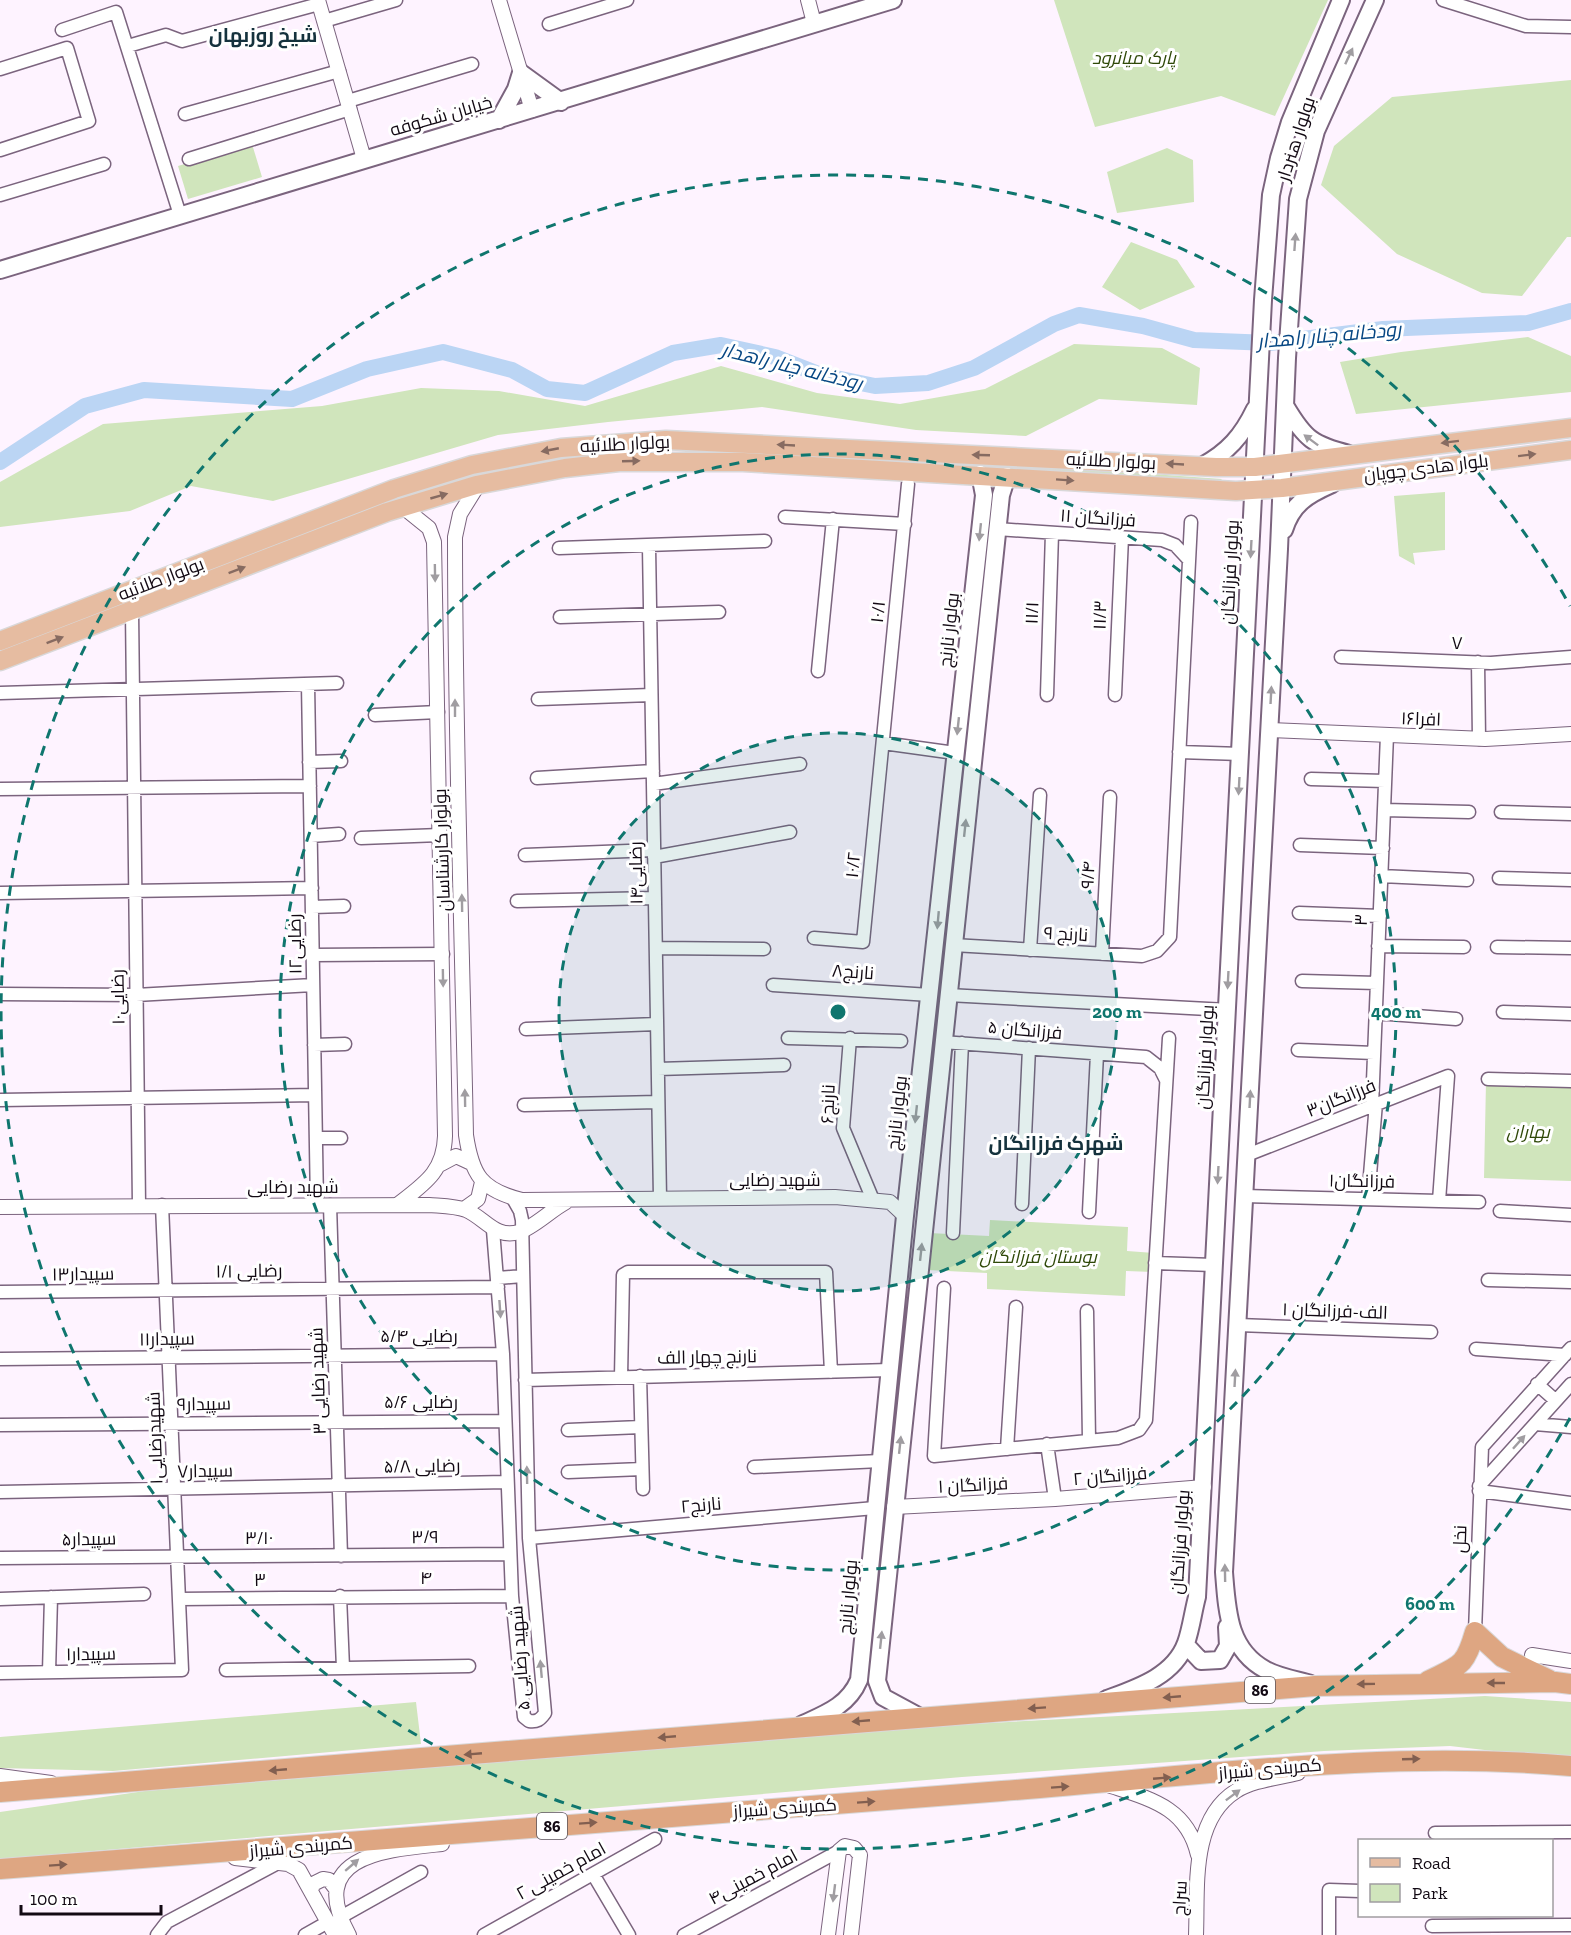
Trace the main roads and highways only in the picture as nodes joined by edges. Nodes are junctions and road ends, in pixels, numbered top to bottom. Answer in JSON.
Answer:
{"nodes":[{"id":1,"x":893,"y":0,"type":"edge"},
{"id":2,"x":1341,"y":0,"type":"edge"},
{"id":3,"x":1375,"y":0,"type":"edge"},
{"id":4,"x":561,"y":102,"type":"junction"},
{"id":5,"x":499,"y":120,"type":"junction"},
{"id":6,"x":0,"y":268,"type":"edge"},
{"id":7,"x":1260,"y":359,"type":"joint"},
{"id":8,"x":1258,"y":403,"type":"junction"},
{"id":9,"x":1286,"y":407,"type":"junction"},
{"id":10,"x":1285,"y":426,"type":"junction"},
{"id":11,"x":1257,"y":427,"type":"junction"},
{"id":12,"x":1571,"y":428,"type":"edge"},
{"id":13,"x":745,"y":443,"type":"junction"},
{"id":14,"x":1571,"y":450,"type":"edge"},
{"id":15,"x":1350,"y":454,"type":"junction"},
{"id":16,"x":1314,"y":460,"type":"junction"},
{"id":17,"x":743,"y":462,"type":"junction"},
{"id":18,"x":1283,"y":465,"type":"junction"},
{"id":19,"x":1209,"y":467,"type":"junction"},
{"id":20,"x":1255,"y":467,"type":"junction"},
{"id":21,"x":980,"y":474,"type":"junction"},
{"id":22,"x":1007,"y":476,"type":"junction"},
{"id":23,"x":1343,"y":479,"type":"junction"},
{"id":24,"x":1313,"y":483,"type":"junction"},
{"id":25,"x":1282,"y":488,"type":"junction"},
{"id":26,"x":1216,"y":490,"type":"junction"},
{"id":27,"x":1254,"y":490,"type":"junction"},
{"id":28,"x":984,"y":495,"type":"junction"},
{"id":29,"x":1001,"y":495,"type":"junction"},
{"id":30,"x":1280,"y":519,"type":"junction"},
{"id":31,"x":1252,"y":520,"type":"junction"},
{"id":32,"x":1279,"y":549,"type":"junction"},
{"id":33,"x":0,"y":641,"type":"edge"},
{"id":34,"x":0,"y":661,"type":"edge"},
{"id":35,"x":943,"y":861,"type":"junction"},
{"id":36,"x":961,"y":863,"type":"junction"},
{"id":37,"x":1234,"y":883,"type":"junction"},
{"id":38,"x":1261,"y":884,"type":"junction"},
{"id":39,"x":1227,"y":1615,"type":"junction"},
{"id":40,"x":1186,"y":1645,"type":"junction"},
{"id":41,"x":859,"y":1680,"type":"junction"},
{"id":42,"x":877,"y":1681,"type":"junction"},
{"id":43,"x":1425,"y":1683,"type":"junction"},
{"id":44,"x":1563,"y":1683,"type":"edge"},
{"id":45,"x":1315,"y":1686,"type":"junction"},
{"id":46,"x":1095,"y":1704,"type":"junction"},
{"id":47,"x":920,"y":1716,"type":"junction"},
{"id":48,"x":800,"y":1726,"type":"junction"},
{"id":49,"x":1571,"y":1766,"type":"edge"},
{"id":50,"x":0,"y":1792,"type":"edge"},
{"id":51,"x":0,"y":1869,"type":"edge"}],
"edges":[{"from":1,"to":4,"type":"main road","name":"خیابان شکوفه"},
{"from":2,"to":7,"type":"main road","name":"بولوار هنردار"},
{"from":9,"to":3,"type":"main road","name":"بولوار هنردار","one_way":true},
{"from":4,"to":5,"type":"main road","name":"خیابان شکوفه"},
{"from":4,"to":5,"type":"main road"},
{"from":5,"to":6,"type":"main road","name":"خیابان شکوفه"},
{"from":7,"to":8,"type":"main road","name":"بولوار فرزانگان"},
{"from":8,"to":11,"type":"main road","name":"بولوار فرزانگان"},
{"from":8,"to":19,"type":"main road"},
{"from":9,"to":10,"type":"main road"},
{"from":15,"to":9,"type":"main road","one_way":true},
{"from":10,"to":11,"type":"main road"},
{"from":10,"to":18,"type":"main road"},
{"from":11,"to":20,"type":"main road","name":"بولوار فرزانگان"},
{"from":12,"to":15,"type":"main road","name":"بلوار هادی چوپان","one_way":true},
{"from":13,"to":17,"type":"main road"},
{"from":19,"to":13,"type":"main road","name":"بولوار طلائیه","one_way":true},
{"from":13,"to":33,"type":"main road","name":"بولوار طلائیه","one_way":true},
{"from":23,"to":14,"type":"main road","name":"بلوار هادی چوپان","one_way":true},
{"from":15,"to":16,"type":"main road","name":"بلوار هادی چوپان"},
{"from":16,"to":18,"type":"main road","name":"بلوار هادی چوپان"},
{"from":16,"to":24,"type":"main road"},
{"from":17,"to":21,"type":"main road","name":"بولوار طلائیه"},
{"from":34,"to":17,"type":"main road","name":"بولوار طلائیه","one_way":true},
{"from":18,"to":20,"type":"main road","name":"بولوار طلائیه"},
{"from":18,"to":25,"type":"main road"},
{"from":19,"to":20,"type":"main road","name":"بولوار طلائیه"},
{"from":19,"to":26,"type":"main road"},
{"from":20,"to":27,"type":"main road","name":"بولوار فرزانگان"},
{"from":21,"to":22,"type":"main road","name":"بولوار طلائیه"},
{"from":21,"to":28,"type":"main road","name":"بولوار نارنج"},
{"from":22,"to":26,"type":"main road","name":"بولوار طلائیه","one_way":true},
{"from":22,"to":29,"type":"main road","name":"بولوار نارنج"},
{"from":23,"to":24,"type":"main road","name":"بلوار هادی چوپان"},
{"from":23,"to":32,"type":"main road"},
{"from":24,"to":25,"type":"main road","name":"بلوار هادی چوپان"},
{"from":25,"to":27,"type":"main road","name":"بولوار طلائیه"},
{"from":25,"to":30,"type":"main road"},
{"from":26,"to":27,"type":"main road","name":"بولوار طلائیه"},
{"from":27,"to":31,"type":"main road","name":"بولوار فرزانگان"},
{"from":28,"to":29,"type":"main road"},
{"from":28,"to":35,"type":"main road","name":"بولوار نارنج","one_way":true},
{"from":36,"to":29,"type":"main road","name":"بولوار نارنج","one_way":true},
{"from":30,"to":31,"type":"main road"},
{"from":30,"to":32,"type":"main road"},
{"from":31,"to":37,"type":"main road","name":"بولوار فرزانگان","one_way":true},
{"from":38,"to":32,"type":"main road","one_way":true},
{"from":35,"to":36,"type":"main road"},
{"from":35,"to":41,"type":"main road","name":"بولوار نارنج","one_way":true},
{"from":42,"to":36,"type":"main road","name":"بولوار نارنج","one_way":true},
{"from":37,"to":38,"type":"main road"},
{"from":37,"to":40,"type":"main road","name":"بولوار فرزانگان","one_way":true},
{"from":39,"to":38,"type":"main road","one_way":true},
{"from":39,"to":40,"type":"main road"},
{"from":39,"to":45,"type":"main road"},
{"from":40,"to":46,"type":"main road","name":"بولوار فرزانگان"},
{"from":41,"to":42,"type":"main road"},
{"from":41,"to":48,"type":"main road","name":"بولوار نارنج"},
{"from":42,"to":47,"type":"main road"},
{"from":44,"to":43,"type":"highway","number":"86","one_way":true},
{"from":43,"to":44,"type":"highway"},
{"from":43,"to":45,"type":"highway","number":"86","one_way":true},
{"from":45,"to":46,"type":"highway","number":"86","one_way":true},
{"from":46,"to":47,"type":"highway","number":"86","one_way":true},
{"from":47,"to":48,"type":"highway","number":"86","one_way":true},
{"from":48,"to":50,"type":"highway","number":"86","one_way":true},
{"from":51,"to":49,"type":"highway","name":"کمربندی شیراز","number":"86","one_way":true}]}
